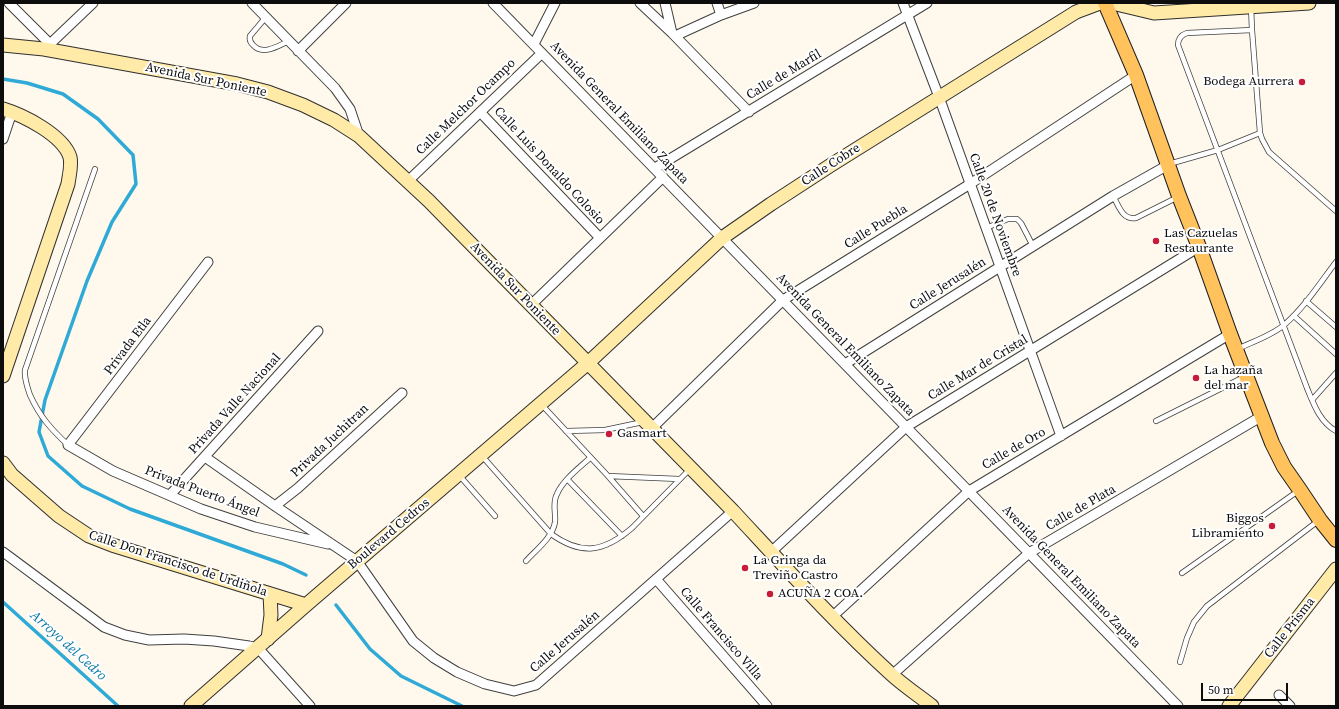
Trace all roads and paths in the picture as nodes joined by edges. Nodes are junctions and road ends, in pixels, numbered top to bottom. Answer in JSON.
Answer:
{"nodes":[{"id":1,"x":9,"y":3,"type":"edge"},
{"id":2,"x":93,"y":3,"type":"edge"},
{"id":3,"x":252,"y":3,"type":"edge"},
{"id":4,"x":346,"y":3,"type":"edge"},
{"id":5,"x":493,"y":3,"type":"edge"},
{"id":6,"x":555,"y":3,"type":"edge"},
{"id":7,"x":640,"y":3,"type":"edge"},
{"id":8,"x":665,"y":3,"type":"edge"},
{"id":9,"x":717,"y":3,"type":"edge"},
{"id":10,"x":754,"y":3,"type":"edge"},
{"id":11,"x":903,"y":3,"type":"edge"},
{"id":12,"x":927,"y":3,"type":"edge"},
{"id":13,"x":1100,"y":3,"type":"edge"},
{"id":14,"x":1105,"y":3,"type":"edge"},
{"id":15,"x":1112,"y":3,"type":"edge"},
{"id":16,"x":1309,"y":3,"type":"edge"},
{"id":17,"x":1251,"y":5,"type":"edge"},
{"id":18,"x":908,"y":15,"type":"junction"},
{"id":19,"x":721,"y":16,"type":"junction"},
{"id":20,"x":266,"y":17,"type":"junction"},
{"id":21,"x":1252,"y":30,"type":"junction"},
{"id":22,"x":674,"y":35,"type":"junction"},
{"id":23,"x":289,"y":41,"type":"junction"},
{"id":24,"x":534,"y":44,"type":"junction"},
{"id":25,"x":3,"y":45,"type":"edge"},
{"id":26,"x":47,"y":47,"type":"junction"},
{"id":27,"x":298,"y":51,"type":"junction"},
{"id":28,"x":542,"y":52,"type":"junction"},
{"id":29,"x":1136,"y":76,"type":"junction"},
{"id":30,"x":939,"y":97,"type":"junction"},
{"id":31,"x":8,"y":111,"type":"edge"},
{"id":32,"x":480,"y":112,"type":"junction"},
{"id":33,"x":749,"y":112,"type":"junction"},
{"id":34,"x":1260,"y":133,"type":"junction"},
{"id":35,"x":359,"y":136,"type":"junction"},
{"id":36,"x":3,"y":139,"type":"edge"},
{"id":37,"x":1218,"y":150,"type":"junction"},
{"id":38,"x":1168,"y":165,"type":"junction"},
{"id":39,"x":655,"y":168,"type":"junction"},
{"id":40,"x":95,"y":169,"type":"dead end"},
{"id":41,"x":663,"y":177,"type":"junction"},
{"id":42,"x":408,"y":181,"type":"junction"},
{"id":43,"x":970,"y":184,"type":"junction"},
{"id":44,"x":1113,"y":196,"type":"junction"},
{"id":45,"x":1179,"y":196,"type":"junction"},
{"id":46,"x":1336,"y":211,"type":"edge"},
{"id":47,"x":985,"y":228,"type":"junction"},
{"id":48,"x":600,"y":238,"type":"junction"},
{"id":49,"x":722,"y":238,"type":"junction"},
{"id":50,"x":1033,"y":246,"type":"junction"},
{"id":51,"x":1199,"y":247,"type":"junction"},
{"id":52,"x":208,"y":262,"type":"dead end"},
{"id":53,"x":1336,"y":262,"type":"edge"},
{"id":54,"x":999,"y":267,"type":"junction"},
{"id":55,"x":783,"y":300,"type":"junction"},
{"id":56,"x":1306,"y":301,"type":"junction"},
{"id":57,"x":531,"y":305,"type":"junction"},
{"id":58,"x":1294,"y":316,"type":"junction"},
{"id":59,"x":1284,"y":326,"type":"junction"},
{"id":60,"x":1336,"y":327,"type":"edge"},
{"id":61,"x":318,"y":331,"type":"dead end"},
{"id":62,"x":1230,"y":334,"type":"junction"},
{"id":63,"x":1236,"y":349,"type":"junction"},
{"id":64,"x":1030,"y":352,"type":"junction"},
{"id":65,"x":1336,"y":354,"type":"edge"},
{"id":66,"x":588,"y":363,"type":"junction"},
{"id":67,"x":845,"y":364,"type":"junction"},
{"id":68,"x":1336,"y":373,"type":"edge"},
{"id":69,"x":3,"y":376,"type":"edge"},
{"id":70,"x":1246,"y":376,"type":"junction"},
{"id":71,"x":402,"y":393,"type":"dead end"},
{"id":72,"x":1312,"y":400,"type":"junction"},
{"id":73,"x":541,"y":404,"type":"junction"},
{"id":74,"x":1262,"y":416,"type":"junction"},
{"id":75,"x":1156,"y":421,"type":"dead end"},
{"id":76,"x":648,"y":425,"type":"junction"},
{"id":77,"x":906,"y":427,"type":"junction"},
{"id":78,"x":566,"y":431,"type":"junction"},
{"id":79,"x":1336,"y":431,"type":"edge"},
{"id":80,"x":1061,"y":436,"type":"junction"},
{"id":81,"x":68,"y":444,"type":"junction"},
{"id":82,"x":481,"y":455,"type":"junction"},
{"id":83,"x":205,"y":457,"type":"junction"},
{"id":84,"x":590,"y":458,"type":"junction"},
{"id":85,"x":3,"y":463,"type":"edge"},
{"id":86,"x":691,"y":468,"type":"junction"},
{"id":87,"x":459,"y":475,"type":"junction"},
{"id":88,"x":608,"y":476,"type":"junction"},
{"id":89,"x":679,"y":479,"type":"junction"},
{"id":90,"x":568,"y":480,"type":"junction"},
{"id":91,"x":969,"y":490,"type":"junction"},
{"id":92,"x":1300,"y":490,"type":"junction"},
{"id":93,"x":170,"y":495,"type":"junction"},
{"id":94,"x":276,"y":506,"type":"junction"},
{"id":95,"x":733,"y":511,"type":"junction"},
{"id":96,"x":495,"y":516,"type":"dead end"},
{"id":97,"x":643,"y":516,"type":"junction"},
{"id":98,"x":1320,"y":520,"type":"junction"},
{"id":99,"x":551,"y":534,"type":"junction"},
{"id":100,"x":622,"y":536,"type":"junction"},
{"id":101,"x":1336,"y":540,"type":"edge"},
{"id":102,"x":334,"y":545,"type":"junction"},
{"id":103,"x":3,"y":552,"type":"edge"},
{"id":104,"x":771,"y":552,"type":"junction"},
{"id":105,"x":1029,"y":553,"type":"junction"},
{"id":106,"x":357,"y":561,"type":"junction"},
{"id":107,"x":526,"y":561,"type":"dead end"},
{"id":108,"x":1336,"y":569,"type":"edge"},
{"id":109,"x":1182,"y":573,"type":"dead end"},
{"id":110,"x":656,"y":578,"type":"junction"},
{"id":111,"x":270,"y":594,"type":"junction"},
{"id":112,"x":306,"y":605,"type":"junction"},
{"id":113,"x":833,"y":616,"type":"junction"},
{"id":114,"x":268,"y":639,"type":"junction"},
{"id":115,"x":258,"y":648,"type":"junction"},
{"id":116,"x":1180,"y":662,"type":"dead end"},
{"id":117,"x":892,"y":675,"type":"junction"},
{"id":118,"x":1279,"y":695,"type":"dead end"},
{"id":119,"x":192,"y":706,"type":"edge"},
{"id":120,"x":310,"y":706,"type":"edge"},
{"id":121,"x":767,"y":706,"type":"edge"},
{"id":122,"x":932,"y":706,"type":"edge"},
{"id":123,"x":1178,"y":706,"type":"edge"},
{"id":124,"x":1229,"y":706,"type":"edge"},
{"id":125,"x":1290,"y":706,"type":"edge"}],
"edges":[{"from":1,"to":26,"type":"street"},
{"from":2,"to":26,"type":"street"},
{"from":3,"to":20,"type":"street"},
{"from":4,"to":27,"type":"street"},
{"from":5,"to":24,"type":"street","name":"Avenida General Emiliano Zapata"},
{"from":6,"to":24,"type":"street"},
{"from":7,"to":22,"type":"street"},
{"from":8,"to":22,"type":"street"},
{"from":9,"to":19,"type":"street"},
{"from":10,"to":19,"type":"street"},
{"from":11,"to":18,"type":"street","name":"Calle 20 de Noviembre"},
{"from":12,"to":18,"type":"street","name":"Calle de Marfil"},
{"from":13,"to":30,"type":"main road","name":"Calle Cobre"},
{"from":14,"to":29,"type":"main road"},
{"from":15,"to":17,"type":"main road"},
{"from":16,"to":17,"type":"main road"},
{"from":17,"to":21,"type":"lane"},
{"from":18,"to":30,"type":"street","name":"Calle 20 de Noviembre"},
{"from":18,"to":33,"type":"street","name":"Calle de Marfil"},
{"from":19,"to":22,"type":"street"},
{"from":20,"to":23,"type":"street"},
{"from":20,"to":23,"type":"lane"},
{"from":21,"to":34,"type":"lane"},
{"from":21,"to":37,"type":"lane"},
{"from":22,"to":33,"type":"street"},
{"from":23,"to":27,"type":"street"},
{"from":24,"to":28,"type":"street","name":"Avenida General Emiliano Zapata"},
{"from":25,"to":26,"type":"main road","name":"Avenida Sur Poniente"},
{"from":26,"to":35,"type":"main road","name":"Avenida Sur Poniente"},
{"from":27,"to":35,"type":"street"},
{"from":28,"to":32,"type":"street","name":"Calle Melchor Ocampo"},
{"from":28,"to":39,"type":"street","name":"Avenida General Emiliano Zapata"},
{"from":29,"to":38,"type":"main road"},
{"from":29,"to":43,"type":"street","name":"Calle Puebla"},
{"from":30,"to":43,"type":"street","name":"Calle 20 de Noviembre"},
{"from":30,"to":49,"type":"main road","name":"Calle Cobre"},
{"from":31,"to":36,"type":"street"},
{"from":31,"to":69,"type":"main road"},
{"from":32,"to":42,"type":"street","name":"Calle Melchor Ocampo"},
{"from":32,"to":48,"type":"street","name":"Calle Luis Donaldo Colosio"},
{"from":33,"to":39,"type":"street","name":"Calle de Marfil"},
{"from":34,"to":37,"type":"lane"},
{"from":34,"to":46,"type":"lane"},
{"from":35,"to":42,"type":"main road","name":"Avenida Sur Poniente"},
{"from":37,"to":38,"type":"lane"},
{"from":37,"to":59,"type":"lane"},
{"from":38,"to":44,"type":"street","name":"Calle Jerusalén"},
{"from":38,"to":45,"type":"main road"},
{"from":39,"to":41,"type":"street","name":"Avenida General Emiliano Zapata"},
{"from":40,"to":81,"type":"lane"},
{"from":41,"to":48,"type":"street"},
{"from":41,"to":49,"type":"street","name":"Avenida General Emiliano Zapata"},
{"from":42,"to":57,"type":"main road","name":"Avenida Sur Poniente"},
{"from":43,"to":47,"type":"street","name":"Calle 20 de Noviembre"},
{"from":43,"to":55,"type":"street","name":"Calle Puebla"},
{"from":44,"to":45,"type":"lane"},
{"from":44,"to":50,"type":"street","name":"Calle Jerusalén"},
{"from":45,"to":51,"type":"main road"},
{"from":47,"to":50,"type":"lane"},
{"from":47,"to":54,"type":"street","name":"Calle 20 de Noviembre"},
{"from":48,"to":57,"type":"street"},
{"from":49,"to":55,"type":"street","name":"Avenida General Emiliano Zapata"},
{"from":49,"to":66,"type":"main road","name":"Calle Cobre"},
{"from":50,"to":54,"type":"street","name":"Calle Jerusalén"},
{"from":51,"to":62,"type":"main road"},
{"from":51,"to":64,"type":"street","name":"Calle Mar de Cristal"},
{"from":52,"to":81,"type":"street","name":"Privada Etla"},
{"from":53,"to":56,"type":"lane"},
{"from":54,"to":64,"type":"street","name":"Calle 20 de Noviembre"},
{"from":54,"to":67,"type":"street","name":"Calle Jerusalén"},
{"from":55,"to":67,"type":"street","name":"Avenida General Emiliano Zapata"},
{"from":55,"to":76,"type":"street","name":"Calle Puebla"},
{"from":56,"to":58,"type":"lane"},
{"from":56,"to":60,"type":"lane"},
{"from":57,"to":66,"type":"main road","name":"Avenida Sur Poniente"},
{"from":58,"to":59,"type":"lane"},
{"from":58,"to":65,"type":"lane"},
{"from":59,"to":63,"type":"lane"},
{"from":59,"to":72,"type":"lane"},
{"from":61,"to":83,"type":"street","name":"Privada Valle Nacional"},
{"from":62,"to":63,"type":"main road"},
{"from":62,"to":80,"type":"street","name":"Calle de Oro"},
{"from":63,"to":70,"type":"main road"},
{"from":64,"to":77,"type":"street","name":"Calle Mar de Cristal"},
{"from":64,"to":80,"type":"street","name":"Calle 20 de Noviembre"},
{"from":66,"to":73,"type":"main road","name":"Boulevard Cedros"},
{"from":66,"to":76,"type":"main road","name":"Avenida Sur Poniente"},
{"from":67,"to":77,"type":"street","name":"Avenida General Emiliano Zapata"},
{"from":68,"to":72,"type":"lane"},
{"from":70,"to":74,"type":"main road"},
{"from":70,"to":75,"type":"lane"},
{"from":71,"to":94,"type":"street","name":"Privada Juchitran"},
{"from":72,"to":79,"type":"lane"},
{"from":73,"to":78,"type":"lane"},
{"from":73,"to":82,"type":"main road","name":"Boulevard Cedros"},
{"from":74,"to":92,"type":"main road"},
{"from":74,"to":105,"type":"street","name":"Calle de Plata"},
{"from":76,"to":78,"type":"lane"},
{"from":76,"to":86,"type":"main road","name":"Avenida Sur Poniente"},
{"from":77,"to":91,"type":"street","name":"Avenida General Emiliano Zapata"},
{"from":77,"to":104,"type":"street","name":"Calle Mar de Cristal"},
{"from":78,"to":84,"type":"lane"},
{"from":80,"to":91,"type":"street","name":"Calle de Oro"},
{"from":81,"to":93,"type":"street","name":"Privada Puerto Ángel"},
{"from":82,"to":87,"type":"main road","name":"Boulevard Cedros"},
{"from":82,"to":99,"type":"lane"},
{"from":83,"to":93,"type":"street","name":"Privada Valle Nacional"},
{"from":83,"to":94,"type":"street","name":"Privada Puerto Ángel"},
{"from":84,"to":88,"type":"lane"},
{"from":84,"to":90,"type":"lane"},
{"from":85,"to":111,"type":"main road","name":"Calle Don Francisco de Urdiñola"},
{"from":86,"to":89,"type":"lane"},
{"from":86,"to":95,"type":"main road","name":"Avenida Sur Poniente"},
{"from":87,"to":96,"type":"lane"},
{"from":87,"to":106,"type":"main road","name":"Boulevard Cedros"},
{"from":88,"to":89,"type":"lane"},
{"from":88,"to":97,"type":"lane"},
{"from":89,"to":97,"type":"lane"},
{"from":90,"to":99,"type":"lane"},
{"from":90,"to":100,"type":"lane"},
{"from":91,"to":105,"type":"street","name":"Avenida General Emiliano Zapata"},
{"from":91,"to":113,"type":"street","name":"Calle de Oro"},
{"from":92,"to":98,"type":"main road"},
{"from":92,"to":109,"type":"lane"},
{"from":93,"to":102,"type":"street","name":"Privada Puerto Ángel"},
{"from":94,"to":102,"type":"street","name":"Privada Puerto Ángel"},
{"from":95,"to":104,"type":"main road","name":"Avenida Sur Poniente"},
{"from":95,"to":110,"type":"street","name":"Calle Jerusalén"},
{"from":97,"to":100,"type":"lane"},
{"from":98,"to":101,"type":"main road"},
{"from":98,"to":116,"type":"lane"},
{"from":99,"to":100,"type":"lane"},
{"from":99,"to":107,"type":"lane"},
{"from":102,"to":106,"type":"street","name":"Privada Puerto Ángel"},
{"from":103,"to":115,"type":"street"},
{"from":104,"to":113,"type":"main road","name":"Avenida Sur Poniente"},
{"from":105,"to":117,"type":"street","name":"Calle de Plata"},
{"from":105,"to":123,"type":"street","name":"Avenida General Emiliano Zapata"},
{"from":106,"to":110,"type":"street","name":"Calle Jerusalén"},
{"from":106,"to":112,"type":"main road","name":"Boulevard Cedros"},
{"from":108,"to":124,"type":"main road","name":"Calle Prisma"},
{"from":110,"to":121,"type":"street","name":"Calle Francisco Villa"},
{"from":111,"to":112,"type":"main road","name":"Calle Don Francisco de Urdiñola"},
{"from":111,"to":114,"type":"main road"},
{"from":112,"to":114,"type":"main road","name":"Boulevard Cedros"},
{"from":113,"to":117,"type":"main road","name":"Avenida Sur Poniente"},
{"from":114,"to":115,"type":"main road","name":"Boulevard Cedros"},
{"from":115,"to":119,"type":"main road","name":"Boulevard Cedros"},
{"from":115,"to":120,"type":"street"},
{"from":117,"to":122,"type":"main road","name":"Avenida Sur Poniente"},
{"from":118,"to":125,"type":"street"}]}
